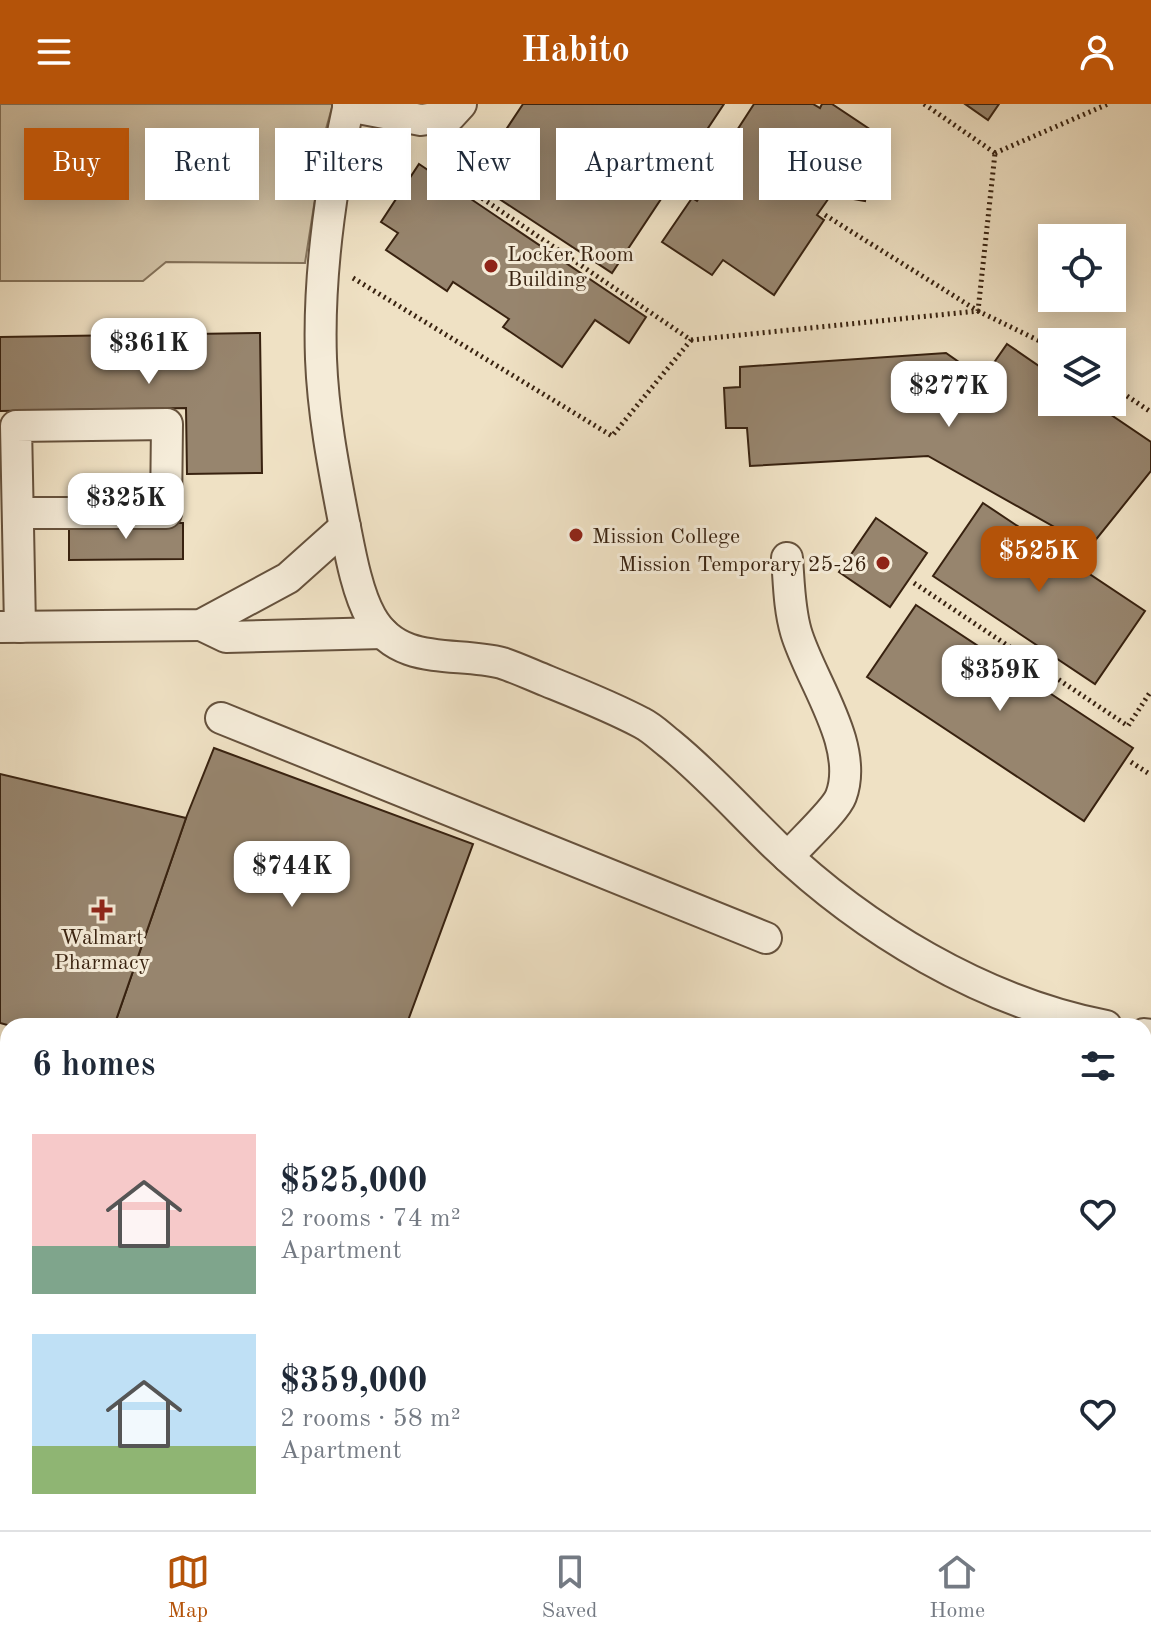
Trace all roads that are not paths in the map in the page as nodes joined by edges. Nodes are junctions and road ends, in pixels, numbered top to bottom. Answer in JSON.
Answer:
{"nodes":[{"id":1,"x":461,"y":104,"type":"edge"},
{"id":2,"x":349,"y":105,"type":"edge"},
{"id":3,"x":424,"y":112,"type":"edge"},
{"id":4,"x":18,"y":513,"type":"junction"},
{"id":5,"x":345,"y":527,"type":"junction"},
{"id":6,"x":787,"y":558,"type":"dead end"},
{"id":7,"x":201,"y":625,"type":"junction"},
{"id":8,"x":10,"y":627,"type":"edge"},
{"id":9,"x":383,"y":633,"type":"junction"},
{"id":10,"x":221,"y":718,"type":"dead end"},
{"id":11,"x":788,"y":857,"type":"junction"},
{"id":12,"x":766,"y":938,"type":"dead end"},
{"id":13,"x":1076,"y":1018,"type":"edge"}],
"edges":[{"from":1,"to":3,"type":"lane"},
{"from":2,"to":3,"type":"lane"},
{"from":2,"to":5,"type":"lane"},
{"from":4,"to":4,"type":"lane"},
{"from":4,"to":8,"type":"lane"},
{"from":5,"to":7,"type":"lane"},
{"from":5,"to":9,"type":"lane"},
{"from":6,"to":11,"type":"lane"},
{"from":7,"to":8,"type":"lane"},
{"from":7,"to":9,"type":"lane"},
{"from":9,"to":11,"type":"lane"},
{"from":10,"to":12,"type":"lane"},
{"from":11,"to":13,"type":"lane"}]}
